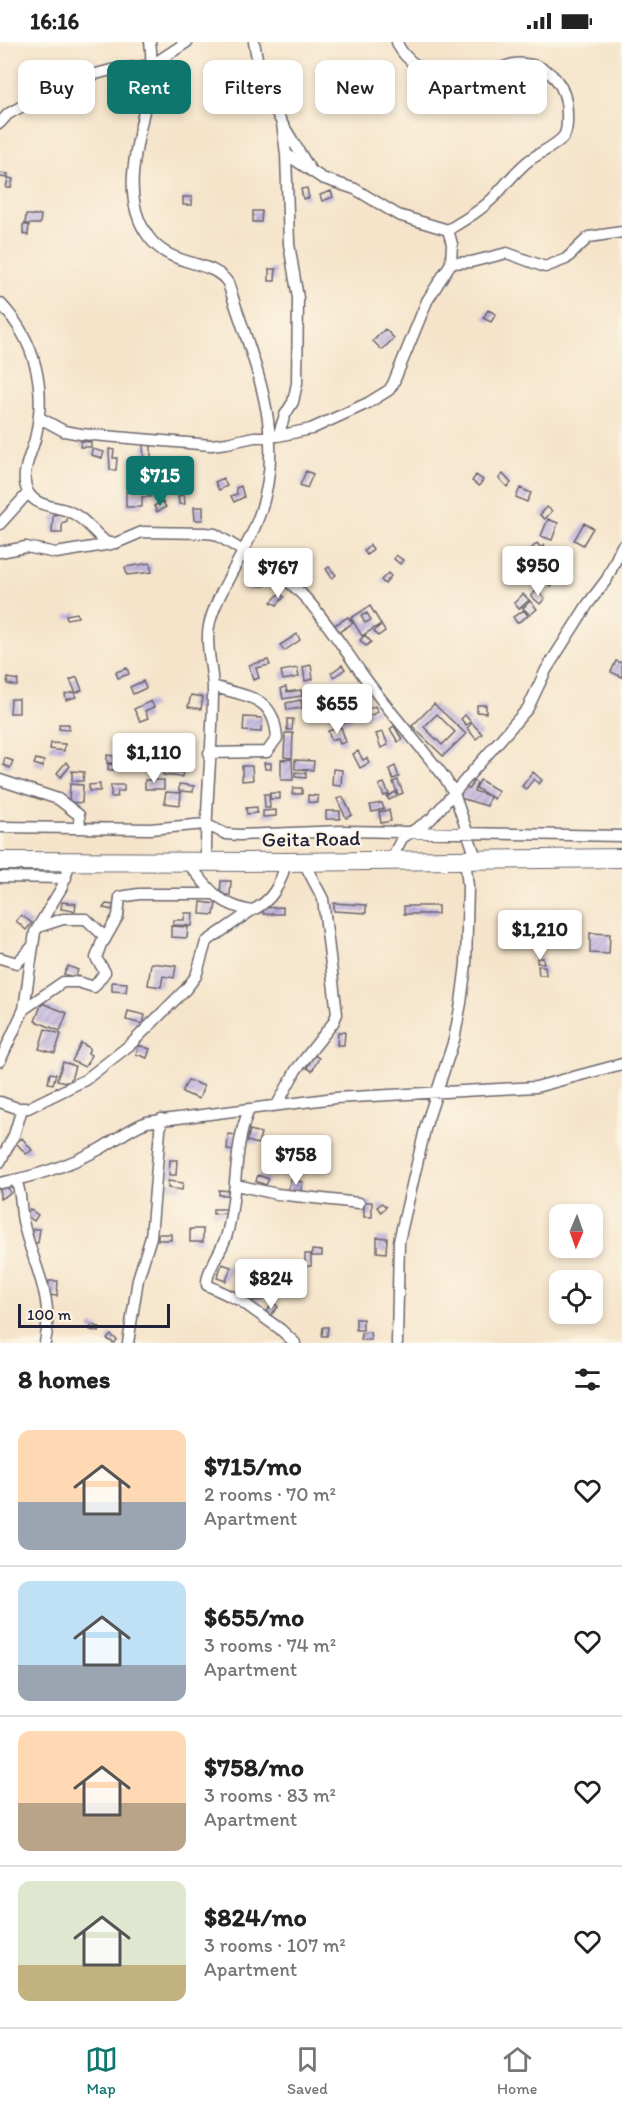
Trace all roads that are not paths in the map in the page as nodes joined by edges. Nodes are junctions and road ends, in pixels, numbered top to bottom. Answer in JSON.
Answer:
{"nodes":[{"id":1,"x":150,"y":42,"type":"edge"},
{"id":2,"x":187,"y":42,"type":"edge"},
{"id":3,"x":254,"y":42,"type":"edge"},
{"id":4,"x":397,"y":42,"type":"edge"},
{"id":5,"x":152,"y":60,"type":"edge"},
{"id":6,"x":160,"y":60,"type":"edge"},
{"id":7,"x":107,"y":71,"type":"edge"},
{"id":8,"x":143,"y":114,"type":"edge"},
{"id":9,"x":0,"y":123,"type":"edge"},
{"id":10,"x":282,"y":123,"type":"junction"},
{"id":11,"x":286,"y":154,"type":"junction"},
{"id":12,"x":311,"y":171,"type":"junction"},
{"id":13,"x":448,"y":230,"type":"junction"},
{"id":14,"x":622,"y":232,"type":"edge"},
{"id":15,"x":451,"y":263,"type":"junction"},
{"id":16,"x":0,"y":303,"type":"edge"},
{"id":17,"x":39,"y":418,"type":"junction"},
{"id":18,"x":274,"y":437,"type":"junction"},
{"id":19,"x":28,"y":493,"type":"junction"},
{"id":20,"x":0,"y":524,"type":"edge"},
{"id":21,"x":111,"y":544,"type":"junction"},
{"id":22,"x":622,"y":546,"type":"edge"},
{"id":23,"x":0,"y":552,"type":"edge"},
{"id":24,"x":242,"y":554,"type":"junction"},
{"id":25,"x":213,"y":686,"type":"junction"},
{"id":26,"x":209,"y":753,"type":"junction"},
{"id":27,"x":0,"y":780,"type":"edge"},
{"id":28,"x":454,"y":793,"type":"junction"},
{"id":29,"x":205,"y":824,"type":"junction"},
{"id":30,"x":0,"y":827,"type":"edge"},
{"id":31,"x":80,"y":827,"type":"junction"},
{"id":32,"x":407,"y":833,"type":"junction"},
{"id":33,"x":467,"y":833,"type":"junction"},
{"id":34,"x":622,"y":836,"type":"edge"},
{"id":35,"x":471,"y":858,"type":"junction"},
{"id":36,"x":622,"y":858,"type":"edge"},
{"id":37,"x":391,"y":860,"type":"junction"},
{"id":38,"x":0,"y":861,"type":"edge"},
{"id":39,"x":294,"y":861,"type":"junction"},
{"id":40,"x":197,"y":862,"type":"junction"},
{"id":41,"x":68,"y":870,"type":"junction"},
{"id":42,"x":0,"y":877,"type":"edge"},
{"id":43,"x":211,"y":894,"type":"junction"},
{"id":44,"x":251,"y":911,"type":"junction"},
{"id":45,"x":38,"y":927,"type":"junction"},
{"id":46,"x":104,"y":941,"type":"junction"},
{"id":47,"x":31,"y":947,"type":"junction"},
{"id":48,"x":0,"y":958,"type":"edge"},
{"id":49,"x":24,"y":1008,"type":"junction"},
{"id":50,"x":1,"y":1055,"type":"edge"},
{"id":51,"x":622,"y":1064,"type":"edge"},
{"id":52,"x":435,"y":1094,"type":"junction"},
{"id":53,"x":0,"y":1102,"type":"edge"},
{"id":54,"x":277,"y":1105,"type":"junction"},
{"id":55,"x":22,"y":1108,"type":"junction"},
{"id":56,"x":249,"y":1110,"type":"junction"},
{"id":57,"x":161,"y":1119,"type":"junction"},
{"id":58,"x":0,"y":1162,"type":"edge"},
{"id":59,"x":16,"y":1180,"type":"junction"},
{"id":60,"x":0,"y":1183,"type":"edge"},
{"id":61,"x":237,"y":1185,"type":"junction"},
{"id":62,"x":359,"y":1203,"type":"dead end"},
{"id":63,"x":45,"y":1343,"type":"edge"},
{"id":64,"x":128,"y":1343,"type":"edge"},
{"id":65,"x":295,"y":1343,"type":"edge"},
{"id":66,"x":398,"y":1343,"type":"edge"}],
"edges":[{"from":1,"to":5,"type":"street"},
{"from":2,"to":6,"type":"street"},
{"from":3,"to":10,"type":"street"},
{"from":4,"to":13,"type":"street"},
{"from":7,"to":9,"type":"street"},
{"from":8,"to":18,"type":"street"},
{"from":10,"to":11,"type":"street"},
{"from":10,"to":12,"type":"street"},
{"from":11,"to":12,"type":"street"},
{"from":11,"to":18,"type":"street"},
{"from":12,"to":13,"type":"street"},
{"from":13,"to":15,"type":"street"},
{"from":14,"to":15,"type":"street"},
{"from":15,"to":18,"type":"street"},
{"from":16,"to":17,"type":"street"},
{"from":17,"to":18,"type":"street"},
{"from":17,"to":19,"type":"street"},
{"from":18,"to":24,"type":"street"},
{"from":19,"to":20,"type":"street"},
{"from":19,"to":21,"type":"street"},
{"from":21,"to":23,"type":"street"},
{"from":21,"to":24,"type":"street"},
{"from":22,"to":28,"type":"street"},
{"from":24,"to":25,"type":"street"},
{"from":24,"to":28,"type":"street"},
{"from":25,"to":26,"type":"street"},
{"from":25,"to":26,"type":"street"},
{"from":26,"to":29,"type":"street"},
{"from":27,"to":31,"type":"street"},
{"from":28,"to":32,"type":"street"},
{"from":28,"to":33,"type":"street"},
{"from":29,"to":31,"type":"street"},
{"from":29,"to":32,"type":"street"},
{"from":29,"to":40,"type":"street"},
{"from":30,"to":31,"type":"street"},
{"from":32,"to":33,"type":"street"},
{"from":32,"to":37,"type":"street"},
{"from":33,"to":34,"type":"street"},
{"from":33,"to":35,"type":"street"},
{"from":35,"to":36,"type":"highway","name":"Geita Road"},
{"from":35,"to":37,"type":"highway","name":"Geita Road"},
{"from":35,"to":52,"type":"street"},
{"from":37,"to":39,"type":"highway","name":"Geita Road"},
{"from":38,"to":41,"type":"highway","name":"Geita Road"},
{"from":39,"to":40,"type":"highway","name":"Geita Road"},
{"from":39,"to":44,"type":"street"},
{"from":39,"to":54,"type":"street"},
{"from":40,"to":41,"type":"highway","name":"Geita Road"},
{"from":40,"to":43,"type":"street"},
{"from":41,"to":42,"type":"street"},
{"from":41,"to":45,"type":"street"},
{"from":43,"to":44,"type":"street"},
{"from":43,"to":46,"type":"street"},
{"from":44,"to":55,"type":"street"},
{"from":45,"to":46,"type":"street"},
{"from":45,"to":47,"type":"street"},
{"from":46,"to":49,"type":"street"},
{"from":47,"to":48,"type":"street"},
{"from":47,"to":49,"type":"street"},
{"from":49,"to":50,"type":"street"},
{"from":51,"to":52,"type":"street"},
{"from":52,"to":54,"type":"street"},
{"from":52,"to":66,"type":"street"},
{"from":53,"to":55,"type":"street"},
{"from":54,"to":56,"type":"street"},
{"from":55,"to":58,"type":"street"},
{"from":56,"to":57,"type":"street"},
{"from":56,"to":61,"type":"street"},
{"from":57,"to":59,"type":"street"},
{"from":57,"to":64,"type":"street"},
{"from":59,"to":60,"type":"street"},
{"from":59,"to":63,"type":"street"},
{"from":61,"to":62,"type":"street"},
{"from":61,"to":65,"type":"street"}]}
